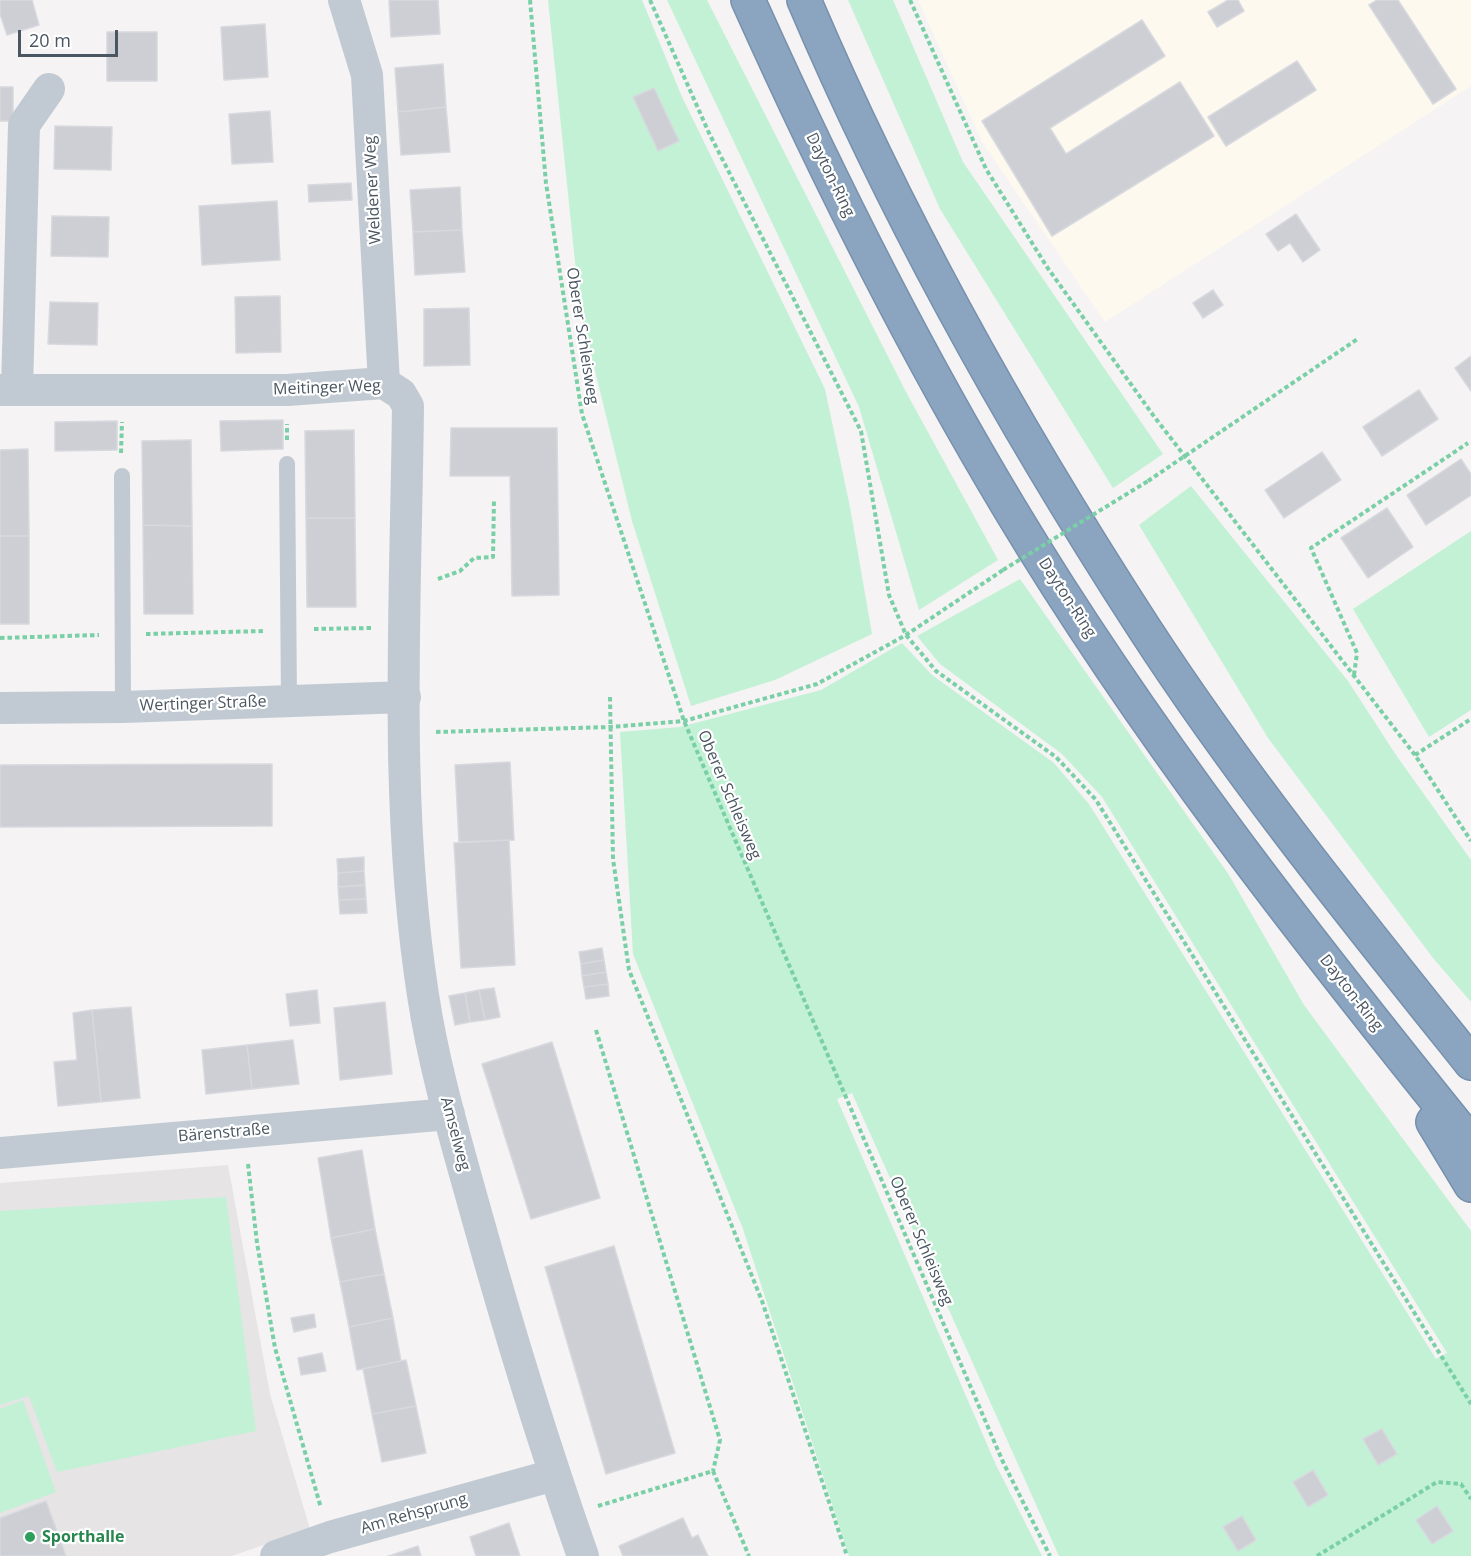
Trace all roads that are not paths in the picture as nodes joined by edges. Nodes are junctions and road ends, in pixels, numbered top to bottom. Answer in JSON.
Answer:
{"nodes":[{"id":1,"x":344,"y":0,"type":"edge"},
{"id":2,"x":748,"y":0,"type":"edge"},
{"id":3,"x":804,"y":0,"type":"edge"},
{"id":4,"x":49,"y":89,"type":"dead end"},
{"id":5,"x":384,"y":383,"type":"junction"},
{"id":6,"x":9,"y":390,"type":"edge"},
{"id":7,"x":287,"y":464,"type":"dead end"},
{"id":8,"x":122,"y":476,"type":"dead end"},
{"id":9,"x":405,"y":697,"type":"junction"},
{"id":10,"x":289,"y":701,"type":"junction"},
{"id":11,"x":123,"y":707,"type":"junction"},
{"id":12,"x":0,"y":708,"type":"edge"},
{"id":13,"x":1403,"y":978,"type":"junction"},
{"id":14,"x":1371,"y":1018,"type":"junction"},
{"id":15,"x":1471,"y":1042,"type":"edge"},
{"id":16,"x":1471,"y":1063,"type":"edge"},
{"id":17,"x":449,"y":1114,"type":"junction"},
{"id":18,"x":1471,"y":1143,"type":"edge"},
{"id":19,"x":0,"y":1153,"type":"edge"},
{"id":20,"x":1471,"y":1185,"type":"edge"},
{"id":21,"x":554,"y":1475,"type":"junction"},
{"id":22,"x":276,"y":1556,"type":"edge"},
{"id":23,"x":583,"y":1556,"type":"edge"}],
"edges":[{"from":1,"to":5,"type":"street","name":"Weldener Weg"},
{"from":2,"to":14,"type":"highway","name":"Dayton-Ring"},
{"from":3,"to":13,"type":"highway"},
{"from":4,"to":6,"type":"street","name":"Meitinger Weg"},
{"from":5,"to":6,"type":"street","name":"Meitinger Weg"},
{"from":5,"to":9,"type":"street","name":"Meitinger Weg"},
{"from":7,"to":10,"type":"lane"},
{"from":8,"to":11,"type":"lane"},
{"from":9,"to":10,"type":"street","name":"Wertinger Straße"},
{"from":9,"to":17,"type":"street","name":"Amselweg"},
{"from":10,"to":11,"type":"street","name":"Wertinger Straße"},
{"from":11,"to":12,"type":"street","name":"Wertinger Straße"},
{"from":13,"to":15,"type":"highway"},
{"from":13,"to":16,"type":"highway"},
{"from":14,"to":18,"type":"highway","name":"Dayton-Ring"},
{"from":14,"to":20,"type":"highway"},
{"from":17,"to":19,"type":"street","name":"Bärenstraße"},
{"from":17,"to":21,"type":"street","name":"Amselweg"},
{"from":21,"to":22,"type":"street","name":"Am Rehsprung"},
{"from":21,"to":23,"type":"street","name":"Amselweg"}]}
